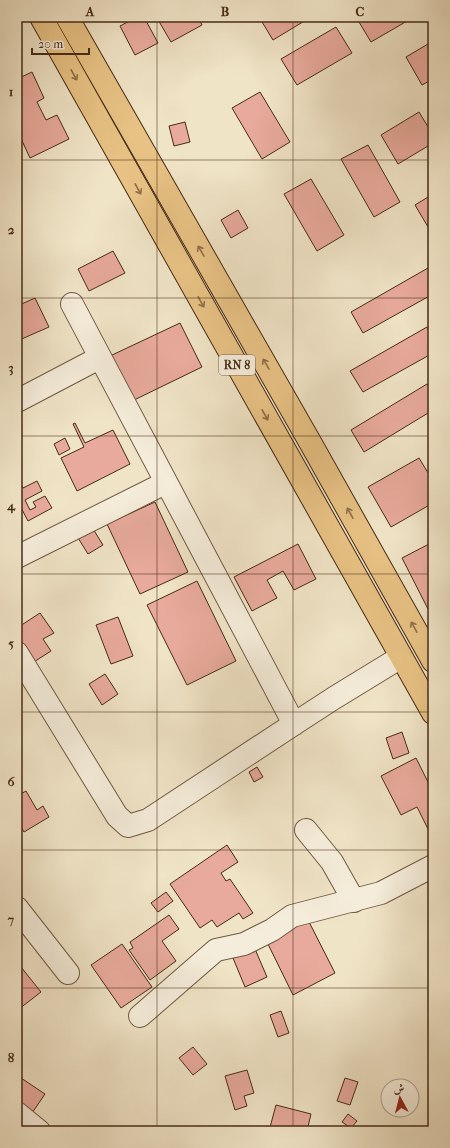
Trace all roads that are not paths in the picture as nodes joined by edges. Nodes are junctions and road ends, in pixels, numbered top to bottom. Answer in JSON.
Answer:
{"nodes":[{"id":1,"x":41,"y":17,"type":"edge"},
{"id":2,"x":67,"y":17,"type":"edge"},
{"id":3,"x":72,"y":304,"type":"dead end"},
{"id":4,"x":99,"y":358,"type":"junction"},
{"id":5,"x":17,"y":401,"type":"edge"},
{"id":6,"x":166,"y":483,"type":"junction"},
{"id":7,"x":17,"y":557,"type":"edge"},
{"id":8,"x":17,"y":653,"type":"edge"},
{"id":9,"x":401,"y":657,"type":"junction"},
{"id":10,"x":433,"y":661,"type":"edge"},
{"id":11,"x":433,"y":713,"type":"edge"},
{"id":12,"x":294,"y":724,"type":"junction"},
{"id":13,"x":306,"y":830,"type":"dead end"},
{"id":14,"x":433,"y":866,"type":"edge"},
{"id":15,"x":354,"y":901,"type":"junction"},
{"id":16,"x":17,"y":908,"type":"edge"},
{"id":17,"x":68,"y":973,"type":"dead end"},
{"id":18,"x":140,"y":1016,"type":"dead end"},
{"id":19,"x":17,"y":1114,"type":"edge"},
{"id":20,"x":39,"y":1131,"type":"edge"}],
"edges":[{"from":1,"to":9,"type":"main road","number":"RN 8","one_way":true},
{"from":10,"to":2,"type":"main road","number":"RN 8","one_way":true},
{"from":3,"to":4,"type":"street"},
{"from":4,"to":5,"type":"street"},
{"from":4,"to":6,"type":"street"},
{"from":6,"to":7,"type":"street"},
{"from":6,"to":12,"type":"street"},
{"from":8,"to":12,"type":"street"},
{"from":9,"to":11,"type":"main road","number":"RN 8"},
{"from":9,"to":12,"type":"street"},
{"from":13,"to":15,"type":"street"},
{"from":14,"to":15,"type":"street"},
{"from":15,"to":18,"type":"street"},
{"from":16,"to":17,"type":"street"},
{"from":19,"to":20,"type":"street"}]}
